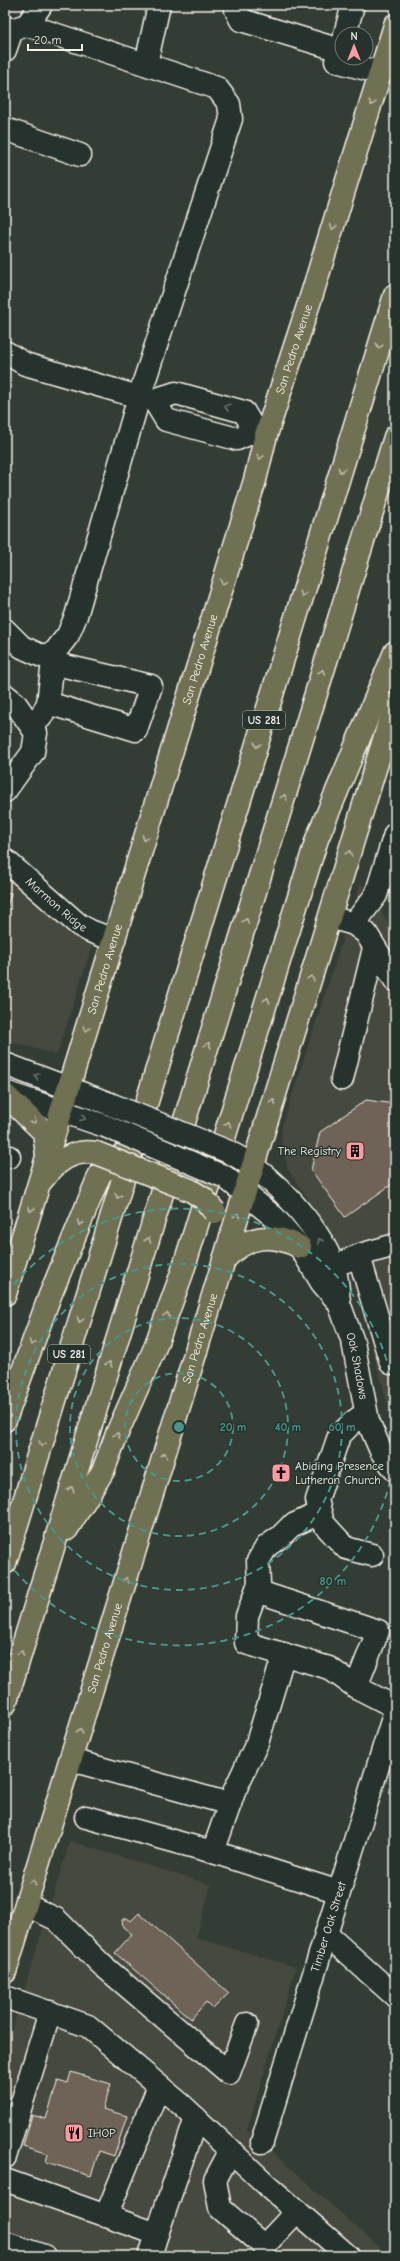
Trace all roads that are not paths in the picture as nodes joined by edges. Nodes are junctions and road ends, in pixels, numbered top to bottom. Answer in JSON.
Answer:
{"nodes":[{"id":1,"x":41,"y":5,"type":"edge"},
{"id":2,"x":159,"y":5,"type":"edge"},
{"id":3,"x":237,"y":5,"type":"edge"},
{"id":4,"x":353,"y":5,"type":"edge"},
{"id":5,"x":395,"y":25,"type":"edge"},
{"id":6,"x":347,"y":26,"type":"edge"},
{"id":7,"x":12,"y":33,"type":"edge"},
{"id":8,"x":334,"y":40,"type":"edge"},
{"id":9,"x":146,"y":64,"type":"junction"},
{"id":10,"x":355,"y":66,"type":"edge"},
{"id":11,"x":381,"y":73,"type":"junction"},
{"id":12,"x":5,"y":129,"type":"edge"},
{"id":13,"x":80,"y":155,"type":"dead end"},
{"id":14,"x":395,"y":295,"type":"edge"},
{"id":15,"x":5,"y":352,"type":"edge"},
{"id":16,"x":146,"y":398,"type":"junction"},
{"id":17,"x":204,"y":401,"type":"junction"},
{"id":18,"x":194,"y":428,"type":"junction"},
{"id":19,"x":260,"y":433,"type":"junction"},
{"id":20,"x":395,"y":437,"type":"edge"},
{"id":21,"x":5,"y":630,"type":"edge"},
{"id":22,"x":395,"y":652,"type":"edge"},
{"id":23,"x":53,"y":658,"type":"junction"},
{"id":24,"x":5,"y":696,"type":"edge"},
{"id":25,"x":48,"y":703,"type":"junction"},
{"id":26,"x":395,"y":704,"type":"edge"},
{"id":27,"x":35,"y":731,"type":"junction"},
{"id":28,"x":5,"y":791,"type":"edge"},
{"id":29,"x":395,"y":834,"type":"edge"},
{"id":30,"x":5,"y":860,"type":"edge"},
{"id":31,"x":330,"y":917,"type":"junction"},
{"id":32,"x":354,"y":924,"type":"junction"},
{"id":33,"x":114,"y":940,"type":"junction"},
{"id":34,"x":374,"y":948,"type":"junction"},
{"id":35,"x":395,"y":980,"type":"edge"},
{"id":36,"x":5,"y":1064,"type":"edge"},
{"id":37,"x":342,"y":1079,"type":"dead end"},
{"id":38,"x":68,"y":1088,"type":"junction"},
{"id":39,"x":5,"y":1092,"type":"edge"},
{"id":40,"x":5,"y":1095,"type":"edge"},
{"id":41,"x":61,"y":1110,"type":"junction"},
{"id":42,"x":134,"y":1145,"type":"junction"},
{"id":43,"x":47,"y":1156,"type":"junction"},
{"id":44,"x":254,"y":1166,"type":"junction"},
{"id":45,"x":39,"y":1184,"type":"junction"},
{"id":46,"x":245,"y":1191,"type":"junction"},
{"id":47,"x":395,"y":1246,"type":"edge"},
{"id":48,"x":300,"y":1247,"type":"junction"},
{"id":49,"x":226,"y":1255,"type":"junction"},
{"id":50,"x":359,"y":1256,"type":"junction"},
{"id":51,"x":334,"y":1266,"type":"junction"},
{"id":52,"x":6,"y":1289,"type":"edge"},
{"id":53,"x":339,"y":1303,"type":"junction"},
{"id":54,"x":393,"y":1362,"type":"edge"},
{"id":55,"x":359,"y":1372,"type":"junction"},
{"id":56,"x":366,"y":1413,"type":"junction"},
{"id":57,"x":5,"y":1420,"type":"edge"},
{"id":58,"x":395,"y":1470,"type":"edge"},
{"id":59,"x":320,"y":1513,"type":"junction"},
{"id":60,"x":52,"y":1553,"type":"junction"},
{"id":61,"x":372,"y":1555,"type":"dead end"},
{"id":62,"x":5,"y":1563,"type":"edge"},
{"id":63,"x":256,"y":1591,"type":"junction"},
{"id":64,"x":284,"y":1654,"type":"junction"},
{"id":65,"x":356,"y":1687,"type":"junction"},
{"id":66,"x":5,"y":1704,"type":"edge"},
{"id":67,"x":395,"y":1707,"type":"edge"},
{"id":68,"x":395,"y":1711,"type":"edge"},
{"id":69,"x":70,"y":1760,"type":"junction"},
{"id":70,"x":230,"y":1804,"type":"junction"},
{"id":71,"x":86,"y":1818,"type":"dead end"},
{"id":72,"x":213,"y":1852,"type":"junction"},
{"id":73,"x":339,"y":1892,"type":"junction"},
{"id":74,"x":26,"y":1905,"type":"junction"},
{"id":75,"x":326,"y":1934,"type":"junction"},
{"id":76,"x":5,"y":1972,"type":"edge"},
{"id":77,"x":395,"y":1996,"type":"edge"},
{"id":78,"x":5,"y":1997,"type":"edge"},
{"id":79,"x":50,"y":2012,"type":"junction"},
{"id":80,"x":247,"y":2024,"type":"dead end"},
{"id":81,"x":159,"y":2086,"type":"junction"},
{"id":82,"x":196,"y":2118,"type":"junction"},
{"id":83,"x":262,"y":2142,"type":"dead end"},
{"id":84,"x":232,"y":2150,"type":"junction"},
{"id":85,"x":5,"y":2157,"type":"edge"},
{"id":86,"x":5,"y":2180,"type":"edge"},
{"id":87,"x":297,"y":2211,"type":"junction"},
{"id":88,"x":106,"y":2216,"type":"junction"},
{"id":89,"x":157,"y":2234,"type":"junction"},
{"id":90,"x":5,"y":2243,"type":"edge"},
{"id":91,"x":44,"y":2256,"type":"edge"},
{"id":92,"x":150,"y":2256,"type":"edge"},
{"id":93,"x":348,"y":2256,"type":"edge"}],
"edges":[{"from":1,"to":7,"type":"street"},
{"from":2,"to":9,"type":"street"},
{"from":3,"to":8,"type":"street"},
{"from":4,"to":6,"type":"street"},
{"from":5,"to":11,"type":"main road","name":"San Pedro Avenue"},
{"from":7,"to":9,"type":"street"},
{"from":9,"to":16,"type":"street"},
{"from":10,"to":11,"type":"street"},
{"from":11,"to":19,"type":"main road","name":"San Pedro Avenue","one_way":true},
{"from":12,"to":13,"type":"street"},
{"from":14,"to":42,"type":"main road","number":"US 281","one_way":true},
{"from":15,"to":16,"type":"street"},
{"from":16,"to":17,"type":"street"},
{"from":16,"to":18,"type":"street"},
{"from":16,"to":23,"type":"street"},
{"from":17,"to":18,"type":"street"},
{"from":19,"to":17,"type":"street","one_way":true},
{"from":18,"to":19,"type":"street"},
{"from":19,"to":33,"type":"main road","name":"San Pedro Avenue","one_way":true},
{"from":60,"to":20,"type":"main road","one_way":true},
{"from":21,"to":23,"type":"street"},
{"from":60,"to":22,"type":"main road","one_way":true},
{"from":23,"to":25,"type":"street"},
{"from":23,"to":25,"type":"street"},
{"from":24,"to":27,"type":"street"},
{"from":25,"to":27,"type":"street"},
{"from":31,"to":26,"type":"main road","name":"San Pedro Avenue","one_way":true},
{"from":27,"to":28,"type":"street"},
{"from":29,"to":32,"type":"street"},
{"from":30,"to":33,"type":"street","name":"Marmon Ridge"},
{"from":31,"to":32,"type":"street"},
{"from":44,"to":31,"type":"main road","name":"San Pedro Avenue","one_way":true},
{"from":32,"to":34,"type":"street"},
{"from":33,"to":38,"type":"main road","name":"San Pedro Avenue","one_way":true},
{"from":34,"to":35,"type":"street"},
{"from":34,"to":37,"type":"street"},
{"from":38,"to":36,"type":"street","name":"Oak Shadows","one_way":true},
{"from":38,"to":41,"type":"main road","name":"San Pedro Avenue"},
{"from":38,"to":44,"type":"street","name":"Oak Shadows","bridge":true},
{"from":39,"to":41,"type":"street","name":"Oak Shadows"},
{"from":40,"to":43,"type":"main road","one_way":true},
{"from":41,"to":43,"type":"main road","name":"San Pedro Avenue"},
{"from":41,"to":46,"type":"street","name":"Oak Shadows","one_way":true,"bridge":true},
{"from":42,"to":57,"type":"main road","one_way":true},
{"from":42,"to":62,"type":"main road","number":"US 281","one_way":true},
{"from":43,"to":45,"type":"main road","name":"San Pedro Avenue"},
{"from":44,"to":46,"type":"main road","name":"San Pedro Avenue"},
{"from":51,"to":44,"type":"street","name":"Oak Shadows","one_way":true},
{"from":45,"to":49,"type":"main road","bridge":true},
{"from":45,"to":52,"type":"main road","name":"San Pedro Avenue","one_way":true},
{"from":46,"to":48,"type":"street","name":"Oak Shadows"},
{"from":49,"to":46,"type":"main road","name":"San Pedro Avenue","one_way":true},
{"from":47,"to":50,"type":"street"},
{"from":48,"to":49,"type":"main road"},
{"from":48,"to":53,"type":"street","name":"Oak Shadows"},
{"from":69,"to":49,"type":"main road","name":"San Pedro Avenue","one_way":true},
{"from":50,"to":51,"type":"street"},
{"from":50,"to":54,"type":"street"},
{"from":51,"to":53,"type":"street","name":"Oak Shadows"},
{"from":53,"to":55,"type":"street","name":"Oak Shadows"},
{"from":54,"to":55,"type":"street"},
{"from":55,"to":56,"type":"street","name":"Oak Shadows"},
{"from":56,"to":58,"type":"street","name":"Oak Shadows"},
{"from":56,"to":59,"type":"street"},
{"from":59,"to":61,"type":"street"},
{"from":59,"to":63,"type":"street"},
{"from":66,"to":60,"type":"main road","one_way":true},
{"from":63,"to":64,"type":"street"},
{"from":63,"to":65,"type":"street"},
{"from":64,"to":65,"type":"street"},
{"from":64,"to":70,"type":"street"},
{"from":65,"to":67,"type":"street"},
{"from":68,"to":73,"type":"street","name":"Timber Oak Street"},
{"from":69,"to":70,"type":"street"},
{"from":74,"to":69,"type":"main road","name":"San Pedro Avenue","one_way":true},
{"from":70,"to":72,"type":"street"},
{"from":71,"to":72,"type":"street"},
{"from":72,"to":73,"type":"street"},
{"from":73,"to":75,"type":"street","name":"Timber Oak Street"},
{"from":74,"to":76,"type":"main road","name":"San Pedro Avenue"},
{"from":74,"to":80,"type":"street"},
{"from":75,"to":77,"type":"street"},
{"from":75,"to":83,"type":"street","name":"Timber Oak Street"},
{"from":78,"to":79,"type":"street"},
{"from":79,"to":81,"type":"street"},
{"from":79,"to":85,"type":"street"},
{"from":81,"to":82,"type":"street"},
{"from":81,"to":88,"type":"street"},
{"from":82,"to":84,"type":"street"},
{"from":82,"to":89,"type":"street"},
{"from":84,"to":87,"type":"street"},
{"from":84,"to":87,"type":"street"},
{"from":86,"to":88,"type":"street"},
{"from":87,"to":93,"type":"street"},
{"from":88,"to":89,"type":"street"},
{"from":89,"to":92,"type":"street"},
{"from":90,"to":91,"type":"street"}]}
